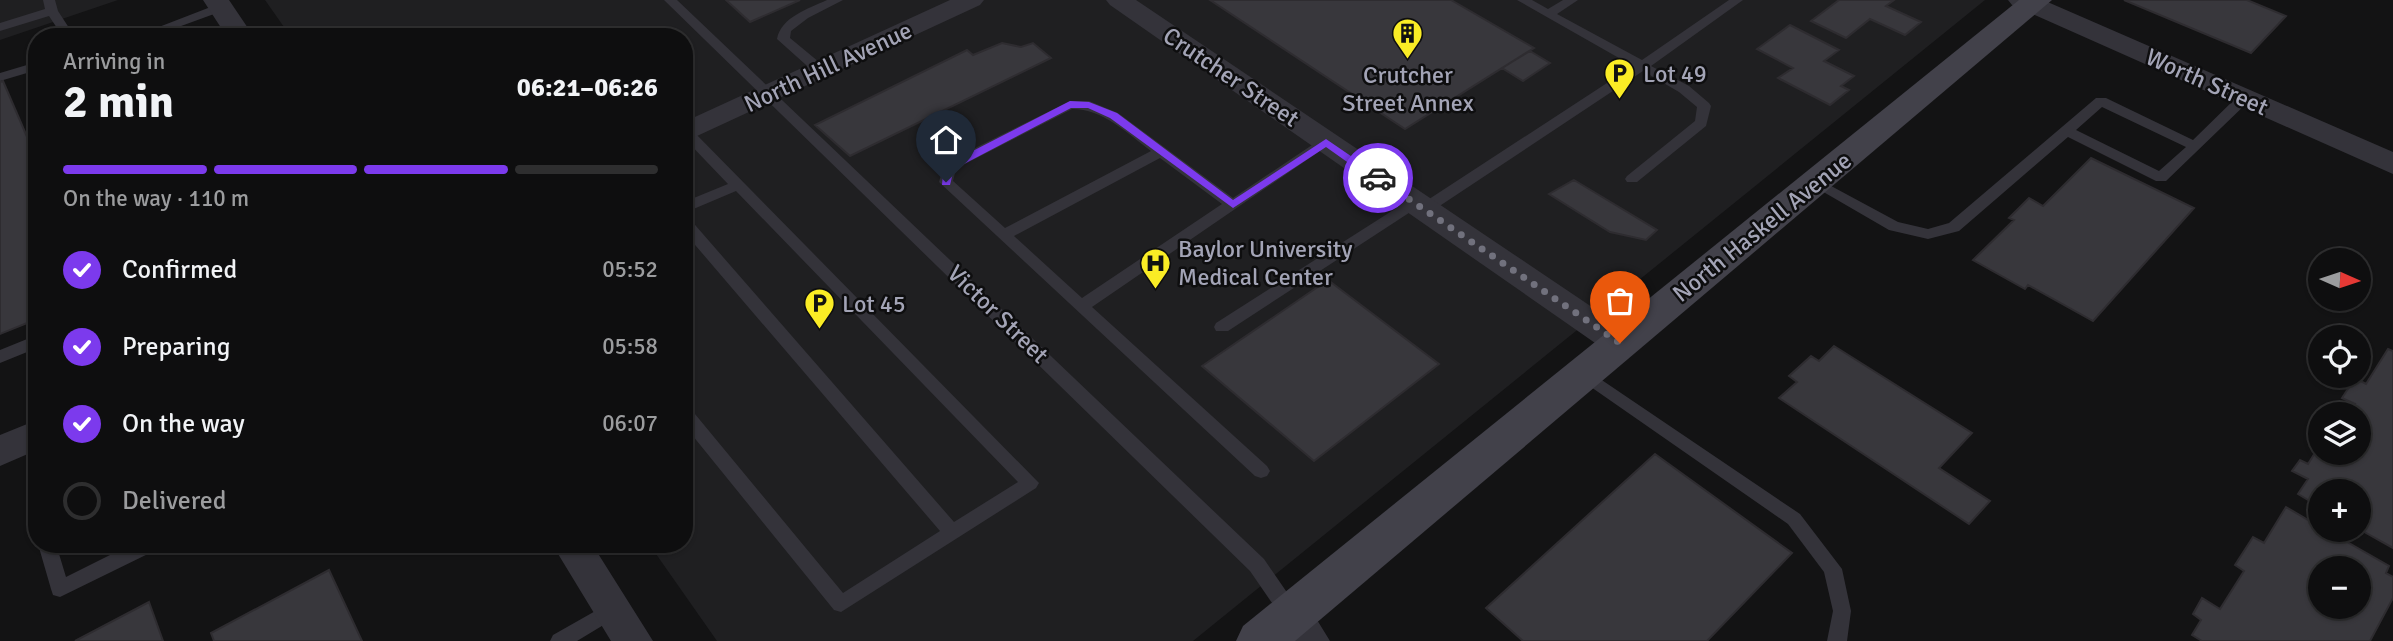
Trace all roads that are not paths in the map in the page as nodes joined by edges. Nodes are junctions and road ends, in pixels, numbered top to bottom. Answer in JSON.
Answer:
{"nodes":[{"id":1,"x":670,"y":0,"type":"edge"},
{"id":2,"x":837,"y":0,"type":"edge"},
{"id":3,"x":971,"y":0,"type":"edge"},
{"id":4,"x":1119,"y":0,"type":"edge"},
{"id":5,"x":1523,"y":0,"type":"edge"},
{"id":6,"x":1572,"y":0,"type":"edge"},
{"id":7,"x":1737,"y":0,"type":"edge"},
{"id":8,"x":2030,"y":1,"type":"edge"},
{"id":9,"x":218,"y":4,"type":"edge"},
{"id":10,"x":50,"y":5,"type":"edge"},
{"id":11,"x":1548,"y":14,"type":"junction"},
{"id":12,"x":0,"y":27,"type":"edge"},
{"id":13,"x":64,"y":28,"type":"edge"},
{"id":14,"x":161,"y":28,"type":"edge"},
{"id":15,"x":235,"y":28,"type":"edge"},
{"id":16,"x":1642,"y":66,"type":"junction"},
{"id":17,"x":28,"y":69,"type":"edge"},
{"id":18,"x":820,"y":70,"type":"junction"},
{"id":19,"x":0,"y":77,"type":"edge"},
{"id":20,"x":770,"y":93,"type":"junction"},
{"id":21,"x":2244,"y":98,"type":"junction"},
{"id":22,"x":693,"y":128,"type":"edge"},
{"id":23,"x":2067,"y":131,"type":"junction"},
{"id":24,"x":693,"y":140,"type":"edge"},
{"id":25,"x":1326,"y":142,"type":"junction"},
{"id":26,"x":2195,"y":146,"type":"junction"},
{"id":27,"x":1161,"y":150,"type":"junction"},
{"id":28,"x":2393,"y":164,"type":"edge"},
{"id":29,"x":1632,"y":179,"type":"dead end"},
{"id":30,"x":1815,"y":183,"type":"junction"},
{"id":31,"x":738,"y":184,"type":"junction"},
{"id":32,"x":693,"y":204,"type":"edge"},
{"id":33,"x":1233,"y":205,"type":"junction"},
{"id":34,"x":1419,"y":206,"type":"junction"},
{"id":35,"x":693,"y":232,"type":"edge"},
{"id":36,"x":1003,"y":235,"type":"junction"},
{"id":37,"x":1081,"y":306,"type":"junction"},
{"id":38,"x":1223,"y":327,"type":"dead end"},
{"id":39,"x":1620,"y":343,"type":"junction"},
{"id":40,"x":28,"y":345,"type":"edge"},
{"id":41,"x":0,"y":357,"type":"edge"},
{"id":42,"x":1584,"y":374,"type":"junction"},
{"id":43,"x":693,"y":424,"type":"edge"},
{"id":44,"x":28,"y":438,"type":"edge"},
{"id":45,"x":0,"y":451,"type":"edge"},
{"id":46,"x":1261,"y":471,"type":"dead end"},
{"id":47,"x":951,"y":533,"type":"junction"},
{"id":48,"x":50,"y":553,"type":"edge"},
{"id":49,"x":132,"y":553,"type":"edge"},
{"id":50,"x":577,"y":553,"type":"edge"},
{"id":51,"x":612,"y":609,"type":"junction"},
{"id":52,"x":1301,"y":628,"type":"edge"},
{"id":53,"x":560,"y":641,"type":"edge"},
{"id":54,"x":633,"y":641,"type":"edge"},
{"id":55,"x":1260,"y":641,"type":"edge"},
{"id":56,"x":1837,"y":641,"type":"edge"}],
"edges":[{"from":1,"to":20,"type":"lane","name":"Victor Street"},
{"from":2,"to":18,"type":"lane"},
{"from":3,"to":18,"type":"street","name":"North Hill Avenue"},
{"from":4,"to":25,"type":"street","name":"Crutcher Street"},
{"from":5,"to":11,"type":"lane"},
{"from":6,"to":11,"type":"lane"},
{"from":7,"to":16,"type":"lane"},
{"from":8,"to":21,"type":"street","name":"Worth Street"},
{"from":8,"to":30,"type":"main road","name":"North Haskell Avenue"},
{"from":9,"to":14,"type":"lane"},
{"from":9,"to":15,"type":"street"},
{"from":10,"to":12,"type":"lane"},
{"from":10,"to":13,"type":"lane"},
{"from":11,"to":16,"type":"lane"},
{"from":16,"to":29,"type":"lane"},
{"from":16,"to":34,"type":"lane"},
{"from":17,"to":19,"type":"lane"},
{"from":18,"to":20,"type":"street","name":"North Hill Avenue"},
{"from":20,"to":22,"type":"street","name":"North Hill Avenue"},
{"from":20,"to":52,"type":"lane","name":"Victor Street"},
{"from":21,"to":26,"type":"lane"},
{"from":21,"to":28,"type":"street","name":"Worth Street"},
{"from":23,"to":26,"type":"lane"},
{"from":23,"to":26,"type":"lane"},
{"from":23,"to":30,"type":"lane"},
{"from":24,"to":31,"type":"lane"},
{"from":25,"to":33,"type":"lane"},
{"from":25,"to":34,"type":"street","name":"Crutcher Street"},
{"from":27,"to":33,"type":"lane"},
{"from":27,"to":36,"type":"lane"},
{"from":27,"to":36,"type":"lane"},
{"from":30,"to":39,"type":"main road","name":"North Haskell Avenue"},
{"from":31,"to":32,"type":"lane"},
{"from":31,"to":47,"type":"lane"},
{"from":33,"to":37,"type":"lane"},
{"from":34,"to":38,"type":"lane"},
{"from":34,"to":39,"type":"street","name":"Crutcher Street"},
{"from":35,"to":47,"type":"lane"},
{"from":36,"to":37,"type":"lane"},
{"from":37,"to":46,"type":"lane"},
{"from":39,"to":42,"type":"main road","name":"North Haskell Avenue"},
{"from":40,"to":41,"type":"lane"},
{"from":42,"to":52,"type":"main road","name":"North Haskell Avenue"},
{"from":42,"to":56,"type":"lane"},
{"from":43,"to":47,"type":"lane"},
{"from":44,"to":45,"type":"street"},
{"from":48,"to":49,"type":"lane"},
{"from":50,"to":51,"type":"street"},
{"from":51,"to":53,"type":"lane"},
{"from":51,"to":54,"type":"street"},
{"from":52,"to":55,"type":"main road","name":"North Haskell Avenue"}]}
